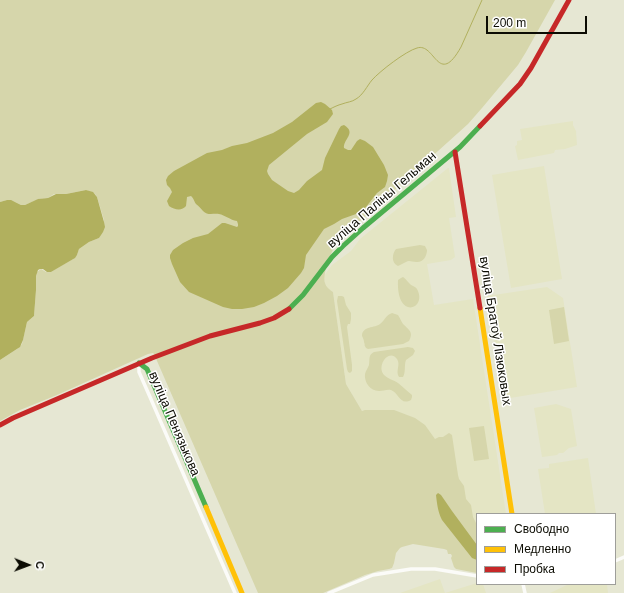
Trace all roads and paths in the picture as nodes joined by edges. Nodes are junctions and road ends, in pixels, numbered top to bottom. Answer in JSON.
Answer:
{"nodes":[{"id":1,"x":569,"y":0,"type":"edge"},
{"id":2,"x":455,"y":152,"type":"junction"},
{"id":3,"x":139,"y":363,"type":"junction"},
{"id":4,"x":0,"y":425,"type":"edge"},
{"id":5,"x":512,"y":513,"type":"edge"},
{"id":6,"x":476,"y":576,"type":"edge"},
{"id":7,"x":235,"y":593,"type":"edge"},
{"id":8,"x":242,"y":593,"type":"edge"},
{"id":9,"x":330,"y":593,"type":"edge"}],
"edges":[{"from":1,"to":2,"type":"street","name":"вуліца Паліны Гельман"},
{"from":2,"to":3,"type":"street","name":"вуліца Паліны Гельман"},
{"from":2,"to":5,"type":"street","name":"вуліца Братоў Лізюковых"},
{"from":3,"to":4,"type":"street","name":"вуліца Паліны Гельман"},
{"from":3,"to":7,"type":"street","name":"вуліца Пенязькова"},
{"from":3,"to":8,"type":"street","name":"вуліца Пенязькова"},
{"from":6,"to":9,"type":"street"}]}
